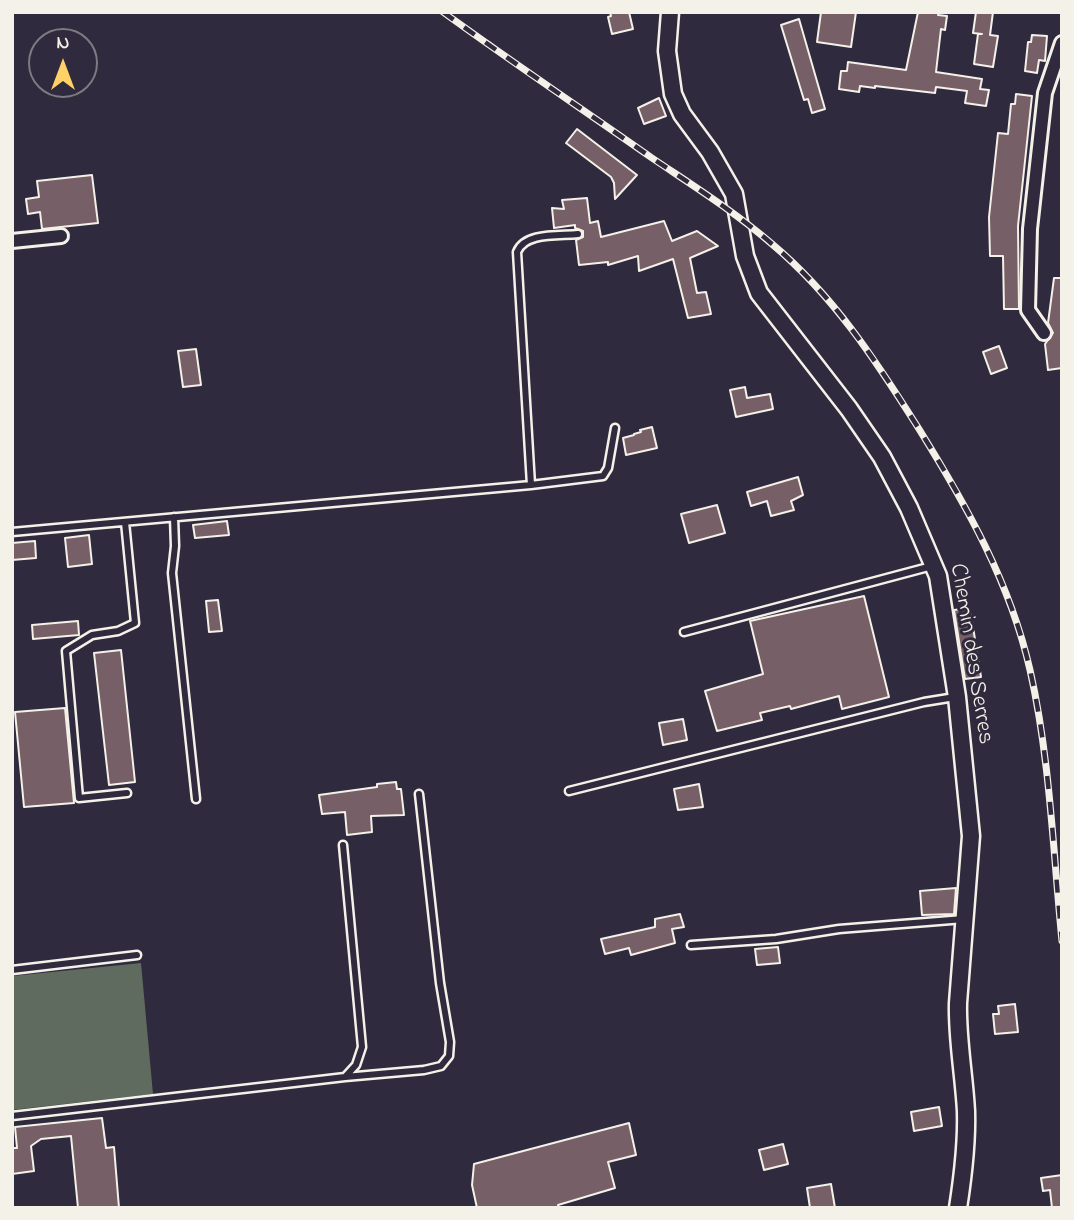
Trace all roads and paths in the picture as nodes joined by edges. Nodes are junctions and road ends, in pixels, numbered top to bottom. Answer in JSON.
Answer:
{"nodes":[{"id":1,"x":670,"y":12,"type":"edge"},
{"id":2,"x":1062,"y":43,"type":"edge"},
{"id":3,"x":578,"y":234,"type":"dead end"},
{"id":4,"x":61,"y":236,"type":"dead end"},
{"id":5,"x":12,"y":241,"type":"edge"},
{"id":6,"x":1044,"y":333,"type":"dead end"},
{"id":7,"x":615,"y":428,"type":"dead end"},
{"id":8,"x":531,"y":485,"type":"junction"},
{"id":9,"x":174,"y":517,"type":"junction"},
{"id":10,"x":125,"y":522,"type":"junction"},
{"id":11,"x":12,"y":532,"type":"edge"},
{"id":12,"x":934,"y":565,"type":"junction"},
{"id":13,"x":684,"y":632,"type":"dead end"},
{"id":14,"x":957,"y":697,"type":"junction"},
{"id":15,"x":569,"y":792,"type":"dead end"},
{"id":16,"x":127,"y":793,"type":"dead end"},
{"id":17,"x":419,"y":794,"type":"dead end"},
{"id":18,"x":195,"y":799,"type":"dead end"},
{"id":19,"x":343,"y":845,"type":"dead end"},
{"id":20,"x":966,"y":919,"type":"junction"},
{"id":21,"x":691,"y":945,"type":"dead end"},
{"id":22,"x":136,"y":955,"type":"dead end"},
{"id":23,"x":12,"y":970,"type":"edge"},
{"id":24,"x":345,"y":1077,"type":"junction"},
{"id":25,"x":12,"y":1116,"type":"edge"},
{"id":26,"x":958,"y":1208,"type":"edge"}],
"edges":[{"from":1,"to":12,"type":"street","name":"Chemin des Serres"},
{"from":2,"to":6,"type":"street"},
{"from":3,"to":8,"type":"lane"},
{"from":4,"to":5,"type":"street"},
{"from":7,"to":8,"type":"lane"},
{"from":8,"to":9,"type":"lane"},
{"from":9,"to":10,"type":"lane"},
{"from":9,"to":18,"type":"lane"},
{"from":10,"to":11,"type":"lane"},
{"from":10,"to":16,"type":"lane"},
{"from":12,"to":13,"type":"lane"},
{"from":12,"to":14,"type":"street","name":"Chemin des Serres"},
{"from":14,"to":15,"type":"lane"},
{"from":14,"to":20,"type":"street","name":"Chemin des Serres"},
{"from":17,"to":24,"type":"lane"},
{"from":19,"to":24,"type":"lane"},
{"from":20,"to":21,"type":"lane"},
{"from":20,"to":26,"type":"street","name":"Chemin des Serres"},
{"from":22,"to":23,"type":"lane"},
{"from":24,"to":25,"type":"lane"}]}
